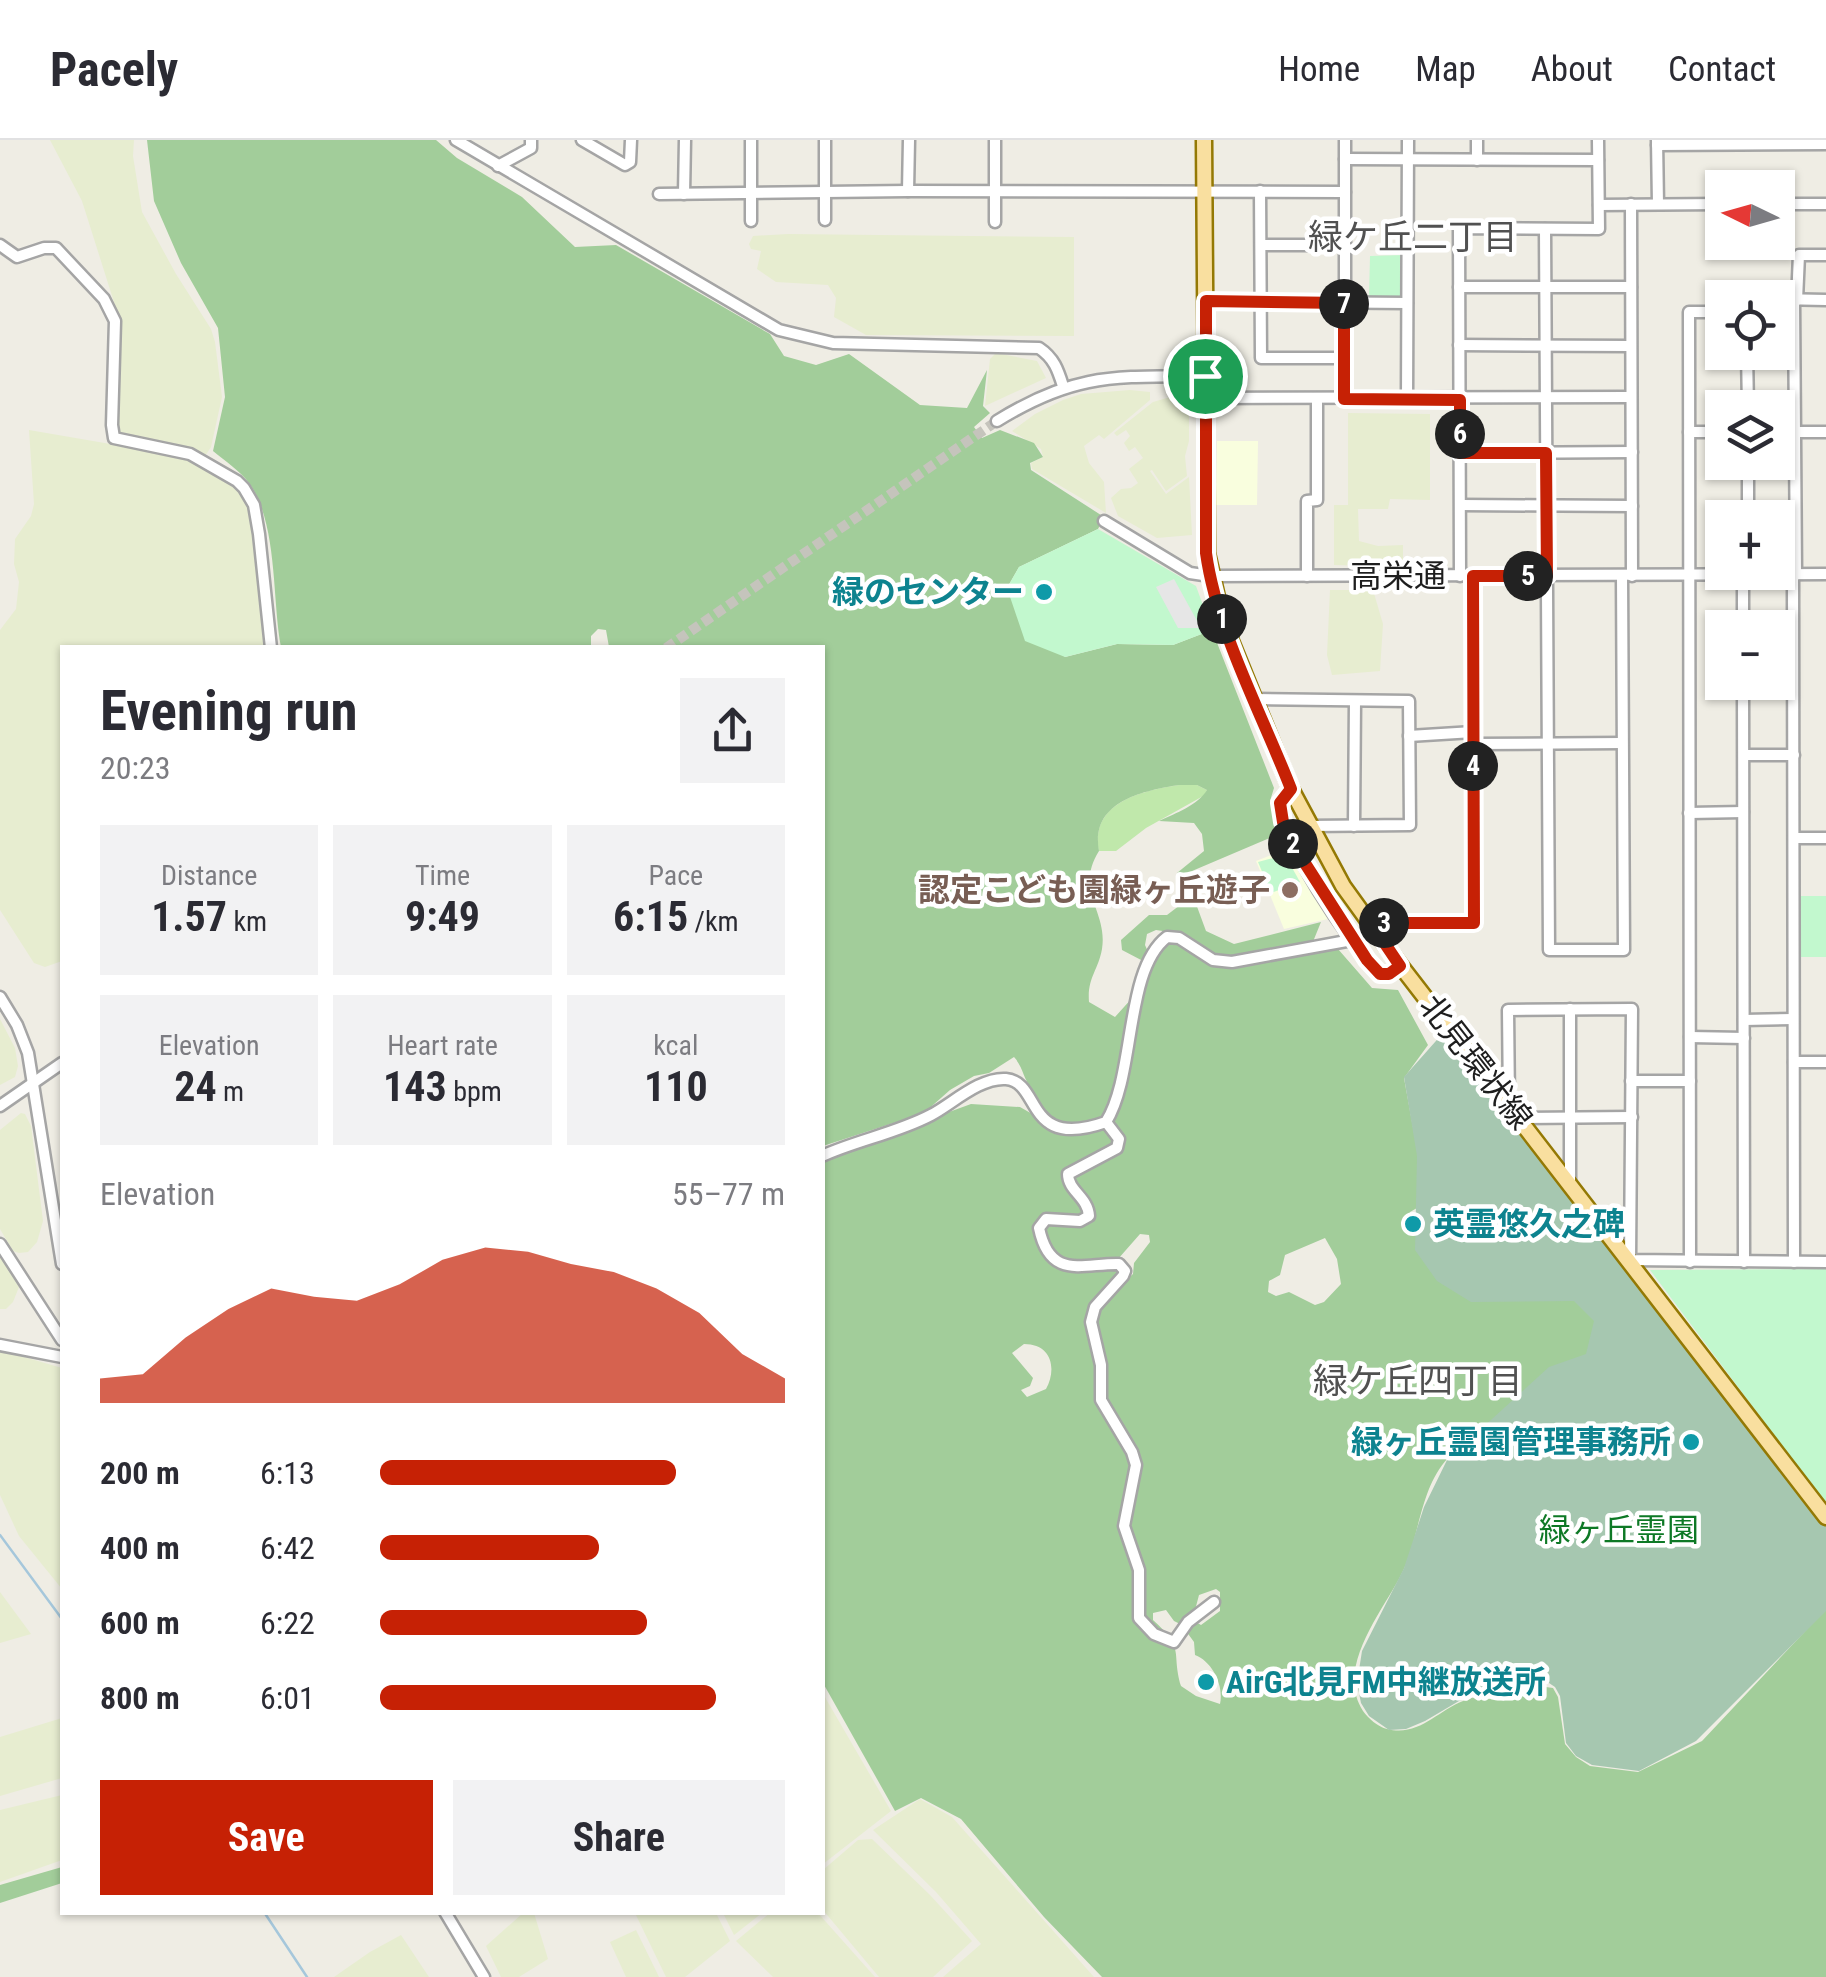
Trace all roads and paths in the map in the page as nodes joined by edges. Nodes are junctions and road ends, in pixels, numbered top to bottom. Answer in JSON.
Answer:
{"nodes":[{"id":1,"x":456,"y":140,"type":"edge"},
{"id":2,"x":531,"y":140,"type":"edge"},
{"id":3,"x":582,"y":140,"type":"edge"},
{"id":4,"x":630,"y":140,"type":"edge"},
{"id":5,"x":685,"y":140,"type":"edge"},
{"id":6,"x":751,"y":140,"type":"edge"},
{"id":7,"x":825,"y":140,"type":"edge"},
{"id":8,"x":909,"y":140,"type":"edge"},
{"id":9,"x":995,"y":140,"type":"edge"},
{"id":10,"x":1204,"y":140,"type":"edge"},
{"id":11,"x":1345,"y":140,"type":"edge"},
{"id":12,"x":1408,"y":140,"type":"edge"},
{"id":13,"x":1476,"y":140,"type":"edge"},
{"id":14,"x":1598,"y":140,"type":"edge"},
{"id":15,"x":1658,"y":142,"type":"edge"},
{"id":16,"x":1826,"y":144,"type":"edge"},
{"id":17,"x":1345,"y":159,"type":"junction"},
{"id":18,"x":1408,"y":159,"type":"junction"},
{"id":19,"x":1477,"y":160,"type":"junction"},
{"id":20,"x":1598,"y":160,"type":"junction"},
{"id":21,"x":498,"y":166,"type":"junction"},
{"id":22,"x":1204,"y":190,"type":"junction"},
{"id":23,"x":908,"y":191,"type":"junction"},
{"id":24,"x":995,"y":191,"type":"junction"},
{"id":25,"x":1260,"y":191,"type":"junction"},
{"id":26,"x":1345,"y":192,"type":"junction"},
{"id":27,"x":659,"y":194,"type":"dead end"},
{"id":28,"x":684,"y":194,"type":"junction"},
{"id":29,"x":752,"y":194,"type":"junction"},
{"id":30,"x":825,"y":194,"type":"junction"},
{"id":31,"x":1631,"y":204,"type":"junction"},
{"id":32,"x":1658,"y":204,"type":"junction"},
{"id":33,"x":1705,"y":204,"type":"edge"},
{"id":34,"x":1795,"y":204,"type":"edge"},
{"id":35,"x":1826,"y":204,"type":"edge"},
{"id":36,"x":1599,"y":205,"type":"junction"},
{"id":37,"x":825,"y":220,"type":"dead end"},
{"id":38,"x":751,"y":222,"type":"dead end"},
{"id":39,"x":995,"y":222,"type":"dead end"},
{"id":40,"x":1545,"y":229,"type":"junction"},
{"id":41,"x":0,"y":244,"type":"edge"},
{"id":42,"x":1344,"y":244,"type":"junction"},
{"id":43,"x":1261,"y":245,"type":"junction"},
{"id":44,"x":1826,"y":255,"type":"edge"},
{"id":45,"x":1546,"y":286,"type":"junction"},
{"id":46,"x":1459,"y":287,"type":"junction"},
{"id":47,"x":1631,"y":288,"type":"junction"},
{"id":48,"x":1796,"y":300,"type":"junction"},
{"id":49,"x":1826,"y":300,"type":"edge"},
{"id":50,"x":1206,"y":301,"type":"junction"},
{"id":51,"x":1260,"y":302,"type":"junction"},
{"id":52,"x":1344,"y":303,"type":"junction"},
{"id":53,"x":1407,"y":303,"type":"junction"},
{"id":54,"x":1705,"y":312,"type":"edge"},
{"id":55,"x":1460,"y":345,"type":"junction"},
{"id":56,"x":1546,"y":345,"type":"junction"},
{"id":57,"x":1630,"y":346,"type":"junction"},
{"id":58,"x":1344,"y":358,"type":"junction"},
{"id":59,"x":1205,"y":376,"type":"junction"},
{"id":60,"x":1063,"y":386,"type":"junction"},
{"id":61,"x":1795,"y":390,"type":"edge"},
{"id":62,"x":1631,"y":397,"type":"junction"},
{"id":63,"x":1205,"y":398,"type":"junction"},
{"id":64,"x":1546,"y":398,"type":"junction"},
{"id":65,"x":1317,"y":399,"type":"junction"},
{"id":66,"x":1344,"y":399,"type":"junction"},
{"id":67,"x":1408,"y":400,"type":"junction"},
{"id":68,"x":1460,"y":400,"type":"junction"},
{"id":69,"x":998,"y":420,"type":"tunnel mouth"},
{"id":70,"x":1689,"y":432,"type":"junction"},
{"id":71,"x":1705,"y":432,"type":"edge"},
{"id":72,"x":1795,"y":432,"type":"edge"},
{"id":73,"x":1826,"y":432,"type":"edge"},
{"id":74,"x":1632,"y":452,"type":"junction"},
{"id":75,"x":1460,"y":453,"type":"junction"},
{"id":76,"x":1546,"y":453,"type":"junction"},
{"id":77,"x":1546,"y":505,"type":"junction"},
{"id":78,"x":1461,"y":506,"type":"junction"},
{"id":79,"x":1632,"y":506,"type":"junction"},
{"id":80,"x":1104,"y":521,"type":"dead end"},
{"id":81,"x":1688,"y":574,"type":"junction"},
{"id":82,"x":1705,"y":574,"type":"edge"},
{"id":83,"x":1795,"y":574,"type":"edge"},
{"id":84,"x":1826,"y":574,"type":"edge"},
{"id":85,"x":1210,"y":576,"type":"junction"},
{"id":86,"x":1307,"y":576,"type":"junction"},
{"id":87,"x":1460,"y":576,"type":"junction"},
{"id":88,"x":1473,"y":576,"type":"junction"},
{"id":89,"x":1547,"y":576,"type":"junction"},
{"id":90,"x":1627,"y":576,"type":"junction"},
{"id":91,"x":1794,"y":590,"type":"edge"},
{"id":92,"x":272,"y":645,"type":"edge"},
{"id":93,"x":1255,"y":699,"type":"junction"},
{"id":94,"x":1744,"y":700,"type":"edge"},
{"id":95,"x":1355,"y":701,"type":"junction"},
{"id":96,"x":1409,"y":736,"type":"junction"},
{"id":97,"x":1473,"y":738,"type":"junction"},
{"id":98,"x":1622,"y":743,"type":"junction"},
{"id":99,"x":1548,"y":744,"type":"junction"},
{"id":100,"x":1794,"y":754,"type":"junction"},
{"id":101,"x":1744,"y":755,"type":"junction"},
{"id":102,"x":1291,"y":789,"type":"junction"},
{"id":103,"x":1743,"y":812,"type":"junction"},
{"id":104,"x":1689,"y":813,"type":"junction"},
{"id":105,"x":1308,"y":826,"type":"junction"},
{"id":106,"x":1354,"y":826,"type":"junction"},
{"id":107,"x":1794,"y":838,"type":"junction"},
{"id":108,"x":1826,"y":838,"type":"edge"},
{"id":109,"x":1371,"y":923,"type":"junction"},
{"id":110,"x":1352,"y":940,"type":"junction"},
{"id":111,"x":1400,"y":966,"type":"junction"},
{"id":112,"x":0,"y":997,"type":"edge"},
{"id":113,"x":1570,"y":1009,"type":"junction"},
{"id":114,"x":1744,"y":1020,"type":"junction"},
{"id":115,"x":1793,"y":1020,"type":"junction"},
{"id":116,"x":1690,"y":1038,"type":"junction"},
{"id":117,"x":1744,"y":1038,"type":"junction"},
{"id":118,"x":1794,"y":1062,"type":"junction"},
{"id":119,"x":1826,"y":1062,"type":"edge"},
{"id":120,"x":60,"y":1064,"type":"edge"},
{"id":121,"x":1632,"y":1081,"type":"junction"},
{"id":122,"x":1690,"y":1081,"type":"junction"},
{"id":123,"x":34,"y":1083,"type":"junction"},
{"id":124,"x":1509,"y":1103,"type":"junction"},
{"id":125,"x":0,"y":1106,"type":"edge"},
{"id":126,"x":1571,"y":1117,"type":"junction"},
{"id":127,"x":1521,"y":1118,"type":"junction"},
{"id":128,"x":1632,"y":1118,"type":"junction"},
{"id":129,"x":1106,"y":1122,"type":"junction"},
{"id":130,"x":825,"y":1155,"type":"edge"},
{"id":131,"x":1570,"y":1184,"type":"junction"},
{"id":132,"x":0,"y":1244,"type":"edge"},
{"id":133,"x":60,"y":1251,"type":"edge"},
{"id":134,"x":1630,"y":1260,"type":"junction"},
{"id":135,"x":1690,"y":1262,"type":"junction"},
{"id":136,"x":1744,"y":1262,"type":"junction"},
{"id":137,"x":1794,"y":1262,"type":"junction"},
{"id":138,"x":1826,"y":1262,"type":"edge"},
{"id":139,"x":60,"y":1337,"type":"edge"},
{"id":140,"x":0,"y":1344,"type":"edge"},
{"id":141,"x":60,"y":1357,"type":"edge"},
{"id":142,"x":1826,"y":1517,"type":"edge"},
{"id":143,"x":1214,"y":1602,"type":"dead end"},
{"id":144,"x":447,"y":1915,"type":"edge"},
{"id":145,"x":484,"y":1977,"type":"edge"}],
"edges":[{"from":1,"to":21,"type":"street"},
{"from":2,"to":21,"type":"street"},
{"from":3,"to":4,"type":"street"},
{"from":5,"to":28,"type":"street"},
{"from":6,"to":29,"type":"street"},
{"from":7,"to":30,"type":"street"},
{"from":8,"to":23,"type":"street"},
{"from":9,"to":24,"type":"street"},
{"from":10,"to":22,"type":"main road","name":"北見環状線"},
{"from":11,"to":17,"type":"street"},
{"from":12,"to":18,"type":"street"},
{"from":13,"to":19,"type":"street"},
{"from":14,"to":20,"type":"street"},
{"from":15,"to":16,"type":"street"},
{"from":15,"to":32,"type":"street"},
{"from":17,"to":18,"type":"street"},
{"from":17,"to":26,"type":"street"},
{"from":18,"to":19,"type":"street"},
{"from":18,"to":53,"type":"street"},
{"from":19,"to":20,"type":"street"},
{"from":20,"to":36,"type":"street"},
{"from":21,"to":60,"type":"street"},
{"from":22,"to":24,"type":"street"},
{"from":22,"to":25,"type":"street"},
{"from":22,"to":50,"type":"main road","name":"北見環状線"},
{"from":23,"to":24,"type":"street"},
{"from":23,"to":30,"type":"street"},
{"from":24,"to":39,"type":"street"},
{"from":25,"to":26,"type":"street"},
{"from":25,"to":43,"type":"street"},
{"from":26,"to":42,"type":"street"},
{"from":27,"to":28,"type":"street"},
{"from":28,"to":29,"type":"street"},
{"from":29,"to":30,"type":"street"},
{"from":29,"to":38,"type":"street"},
{"from":30,"to":37,"type":"street"},
{"from":31,"to":32,"type":"street"},
{"from":31,"to":36,"type":"street"},
{"from":31,"to":47,"type":"street"},
{"from":32,"to":33,"type":"street"},
{"from":34,"to":35,"type":"street"},
{"from":36,"to":40,"type":"street"},
{"from":40,"to":45,"type":"street"},
{"from":40,"to":46,"type":"street"},
{"from":41,"to":92,"type":"street"},
{"from":42,"to":43,"type":"street"},
{"from":42,"to":52,"type":"street"},
{"from":43,"to":51,"type":"street"},
{"from":44,"to":48,"type":"street"},
{"from":45,"to":46,"type":"street"},
{"from":45,"to":47,"type":"street"},
{"from":45,"to":56,"type":"street"},
{"from":46,"to":55,"type":"street"},
{"from":47,"to":57,"type":"street"},
{"from":48,"to":49,"type":"street"},
{"from":48,"to":61,"type":"street"},
{"from":50,"to":51,"type":"street"},
{"from":50,"to":59,"type":"main road","name":"北見環状線"},
{"from":51,"to":52,"type":"street"},
{"from":51,"to":58,"type":"street"},
{"from":52,"to":53,"type":"street"},
{"from":52,"to":58,"type":"street"},
{"from":53,"to":67,"type":"street"},
{"from":54,"to":70,"type":"street"},
{"from":55,"to":56,"type":"street"},
{"from":55,"to":68,"type":"street"},
{"from":56,"to":57,"type":"street"},
{"from":56,"to":64,"type":"street"},
{"from":57,"to":62,"type":"street"},
{"from":58,"to":66,"type":"street"},
{"from":59,"to":60,"type":"street"},
{"from":59,"to":63,"type":"main road","name":"北見環状線"},
{"from":60,"to":69,"type":"street"},
{"from":62,"to":64,"type":"street"},
{"from":62,"to":74,"type":"street"},
{"from":63,"to":65,"type":"street"},
{"from":63,"to":85,"type":"main road","name":"北見環状線"},
{"from":64,"to":68,"type":"street"},
{"from":64,"to":76,"type":"street"},
{"from":65,"to":66,"type":"street"},
{"from":65,"to":86,"type":"street"},
{"from":66,"to":67,"type":"street"},
{"from":67,"to":68,"type":"street"},
{"from":68,"to":75,"type":"street"},
{"from":70,"to":71,"type":"street"},
{"from":70,"to":81,"type":"street"},
{"from":72,"to":73,"type":"street"},
{"from":74,"to":76,"type":"street"},
{"from":74,"to":79,"type":"street"},
{"from":75,"to":76,"type":"street"},
{"from":75,"to":78,"type":"street"},
{"from":76,"to":77,"type":"street"},
{"from":77,"to":78,"type":"street"},
{"from":77,"to":79,"type":"street"},
{"from":77,"to":89,"type":"street"},
{"from":78,"to":87,"type":"street"},
{"from":79,"to":90,"type":"street"},
{"from":80,"to":85,"type":"street"},
{"from":81,"to":82,"type":"street","name":"高栄通"},
{"from":81,"to":90,"type":"street","name":"高栄通"},
{"from":81,"to":104,"type":"street"},
{"from":83,"to":84,"type":"street","name":"高栄通"},
{"from":85,"to":86,"type":"street","name":"高栄通"},
{"from":85,"to":93,"type":"main road","name":"北見環状線"},
{"from":86,"to":87,"type":"street","name":"高栄通"},
{"from":87,"to":88,"type":"street","name":"高栄通"},
{"from":88,"to":89,"type":"street","name":"高栄通"},
{"from":88,"to":97,"type":"street"},
{"from":89,"to":90,"type":"street","name":"高栄通"},
{"from":89,"to":99,"type":"street"},
{"from":90,"to":98,"type":"street"},
{"from":91,"to":100,"type":"street"},
{"from":93,"to":95,"type":"street"},
{"from":93,"to":102,"type":"main road","name":"北見環状線"},
{"from":94,"to":101,"type":"street"},
{"from":95,"to":96,"type":"street"},
{"from":95,"to":106,"type":"street"},
{"from":96,"to":97,"type":"street"},
{"from":96,"to":106,"type":"street"},
{"from":97,"to":99,"type":"street"},
{"from":97,"to":109,"type":"street"},
{"from":98,"to":99,"type":"street"},
{"from":98,"to":99,"type":"street"},
{"from":100,"to":101,"type":"street"},
{"from":100,"to":107,"type":"street"},
{"from":101,"to":103,"type":"street"},
{"from":102,"to":105,"type":"main road","name":"北見環状線"},
{"from":102,"to":110,"type":"street"},
{"from":103,"to":104,"type":"street"},
{"from":103,"to":114,"type":"street"},
{"from":104,"to":116,"type":"street"},
{"from":105,"to":106,"type":"street"},
{"from":105,"to":109,"type":"main road","name":"北見環状線"},
{"from":107,"to":108,"type":"street"},
{"from":107,"to":115,"type":"street"},
{"from":109,"to":111,"type":"main road","name":"北見環状線"},
{"from":110,"to":111,"type":"street"},
{"from":110,"to":129,"type":"street"},
{"from":111,"to":124,"type":"main road","name":"北見環状線"},
{"from":112,"to":123,"type":"street"},
{"from":113,"to":121,"type":"street"},
{"from":113,"to":124,"type":"street"},
{"from":113,"to":126,"type":"street"},
{"from":114,"to":115,"type":"street"},
{"from":114,"to":117,"type":"street"},
{"from":115,"to":118,"type":"street"},
{"from":116,"to":117,"type":"street"},
{"from":116,"to":122,"type":"street"},
{"from":117,"to":136,"type":"street"},
{"from":118,"to":119,"type":"street"},
{"from":118,"to":137,"type":"street"},
{"from":120,"to":123,"type":"street"},
{"from":121,"to":122,"type":"street"},
{"from":121,"to":128,"type":"street"},
{"from":122,"to":135,"type":"street"},
{"from":123,"to":125,"type":"street"},
{"from":123,"to":133,"type":"street"},
{"from":124,"to":127,"type":"main road","name":"北見環状線"},
{"from":126,"to":127,"type":"street"},
{"from":126,"to":128,"type":"street"},
{"from":126,"to":131,"type":"street"},
{"from":127,"to":131,"type":"main road","name":"北見環状線"},
{"from":128,"to":134,"type":"street"},
{"from":129,"to":130,"type":"street"},
{"from":129,"to":143,"type":"street"},
{"from":131,"to":134,"type":"main road","name":"北見環状線"},
{"from":132,"to":139,"type":"street"},
{"from":134,"to":135,"type":"street"},
{"from":134,"to":142,"type":"main road","name":"北見環状線"},
{"from":135,"to":136,"type":"street"},
{"from":136,"to":137,"type":"street"},
{"from":137,"to":138,"type":"street"},
{"from":140,"to":141,"type":"street"},
{"from":144,"to":145,"type":"street"}]}
